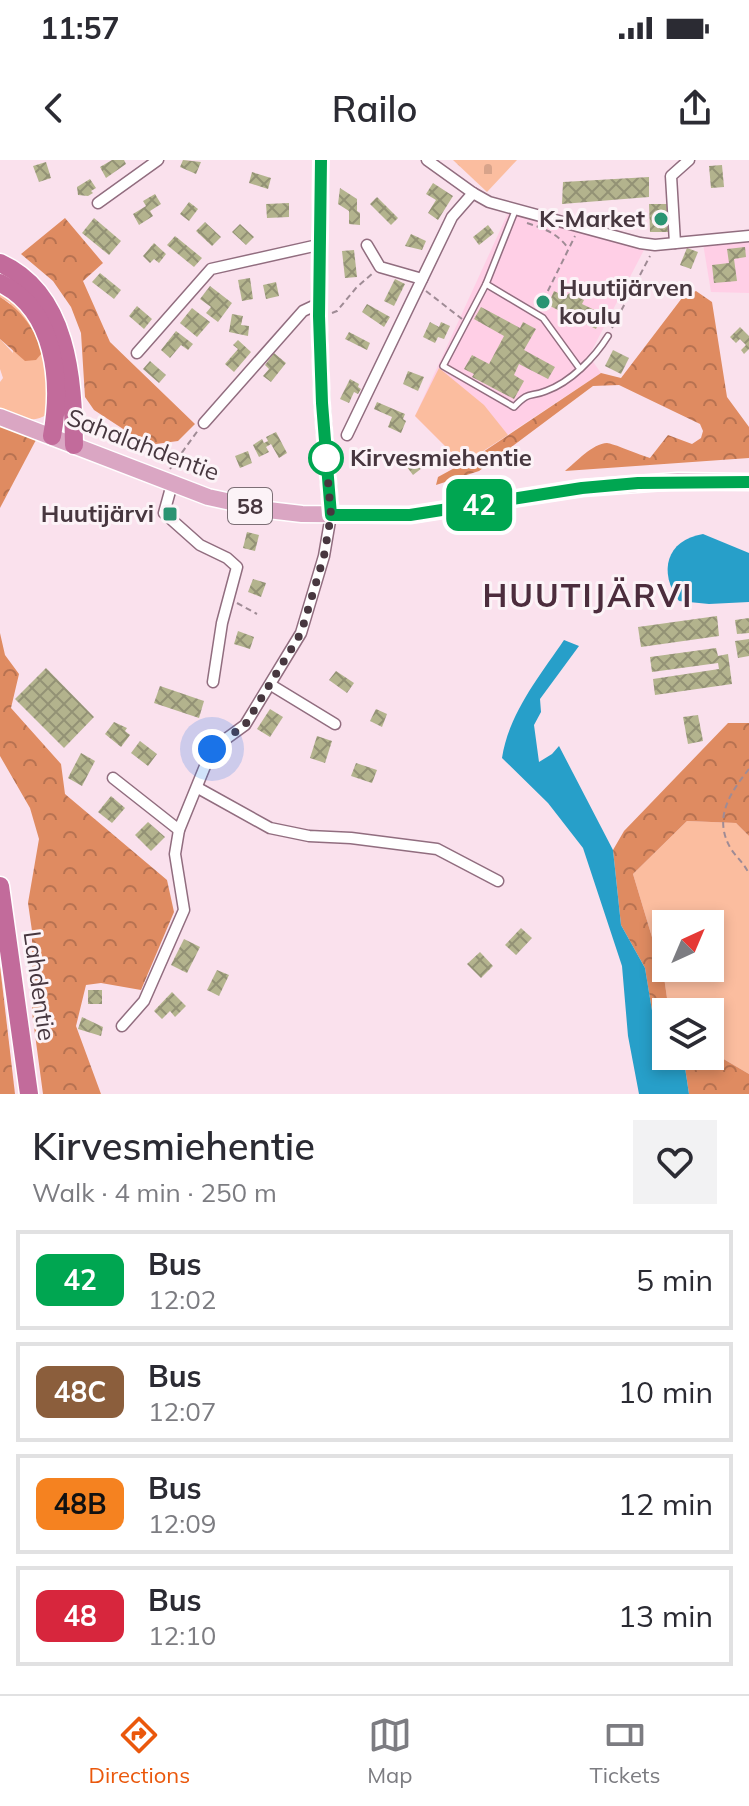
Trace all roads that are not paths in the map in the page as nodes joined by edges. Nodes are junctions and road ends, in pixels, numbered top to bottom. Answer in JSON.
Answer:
{"nodes":[{"id":1,"x":158,"y":160,"type":"edge"},
{"id":2,"x":321,"y":160,"type":"edge"},
{"id":3,"x":427,"y":160,"type":"edge"},
{"id":4,"x":689,"y":160,"type":"edge"},
{"id":5,"x":473,"y":193,"type":"junction"},
{"id":6,"x":98,"y":203,"type":"dead end"},
{"id":7,"x":513,"y":214,"type":"junction"},
{"id":8,"x":749,"y":236,"type":"edge"},
{"id":9,"x":675,"y":243,"type":"junction"},
{"id":10,"x":318,"y":245,"type":"junction"},
{"id":11,"x":367,"y":245,"type":"dead end"},
{"id":12,"x":0,"y":263,"type":"edge"},
{"id":13,"x":0,"y":283,"type":"edge"},
{"id":14,"x":421,"y":283,"type":"junction"},
{"id":15,"x":486,"y":284,"type":"junction"},
{"id":16,"x":320,"y":309,"type":"junction"},
{"id":17,"x":608,"y":336,"type":"road end"},
{"id":18,"x":137,"y":353,"type":"dead end"},
{"id":19,"x":580,"y":369,"type":"junction"},
{"id":20,"x":0,"y":417,"type":"edge"},
{"id":21,"x":204,"y":423,"type":"road end"},
{"id":22,"x":347,"y":435,"type":"dead end"},
{"id":23,"x":52,"y":436,"type":"junction"},
{"id":24,"x":74,"y":445,"type":"junction"},
{"id":25,"x":749,"y":482,"type":"edge"},
{"id":26,"x":168,"y":483,"type":"junction"},
{"id":27,"x":331,"y":515,"type":"junction"},
{"id":28,"x":213,"y":682,"type":"dead end"},
{"id":29,"x":271,"y":685,"type":"junction"},
{"id":30,"x":335,"y":724,"type":"dead end"},
{"id":31,"x":113,"y":778,"type":"dead end"},
{"id":32,"x":198,"y":788,"type":"junction"},
{"id":33,"x":179,"y":830,"type":"junction"},
{"id":34,"x":498,"y":881,"type":"dead end"},
{"id":35,"x":0,"y":886,"type":"edge"},
{"id":36,"x":122,"y":1026,"type":"dead end"},
{"id":37,"x":29,"y":1094,"type":"edge"}],
"edges":[{"from":1,"to":6,"type":"street"},
{"from":2,"to":10,"type":"street"},
{"from":3,"to":5,"type":"street"},
{"from":4,"to":9,"type":"street"},
{"from":5,"to":7,"type":"street"},
{"from":5,"to":14,"type":"street"},
{"from":7,"to":9,"type":"street"},
{"from":7,"to":15,"type":"lane"},
{"from":8,"to":9,"type":"street"},
{"from":10,"to":16,"type":"street"},
{"from":10,"to":18,"type":"street"},
{"from":11,"to":14,"type":"street"},
{"from":12,"to":24,"type":"highway"},
{"from":13,"to":23,"type":"highway"},
{"from":14,"to":22,"type":"street"},
{"from":15,"to":19,"type":"lane"},
{"from":15,"to":19,"type":"lane"},
{"from":16,"to":21,"type":"street"},
{"from":16,"to":27,"type":"street"},
{"from":17,"to":19,"type":"lane"},
{"from":20,"to":23,"type":"main road","name":"Sahalahdentie","number":"58"},
{"from":23,"to":24,"type":"main road","name":"Sahalahdentie","number":"58"},
{"from":24,"to":26,"type":"main road","name":"Sahalahdentie","number":"58"},
{"from":25,"to":27,"type":"main road","name":"Sahalahdentie","number":"58"},
{"from":26,"to":27,"type":"main road","name":"Sahalahdentie","number":"58"},
{"from":26,"to":28,"type":"street"},
{"from":27,"to":29,"type":"street"},
{"from":29,"to":30,"type":"street"},
{"from":29,"to":32,"type":"street"},
{"from":31,"to":33,"type":"street"},
{"from":32,"to":33,"type":"street"},
{"from":32,"to":34,"type":"street"},
{"from":33,"to":36,"type":"street"},
{"from":35,"to":37,"type":"highway","name":"Lahdentie"}]}
